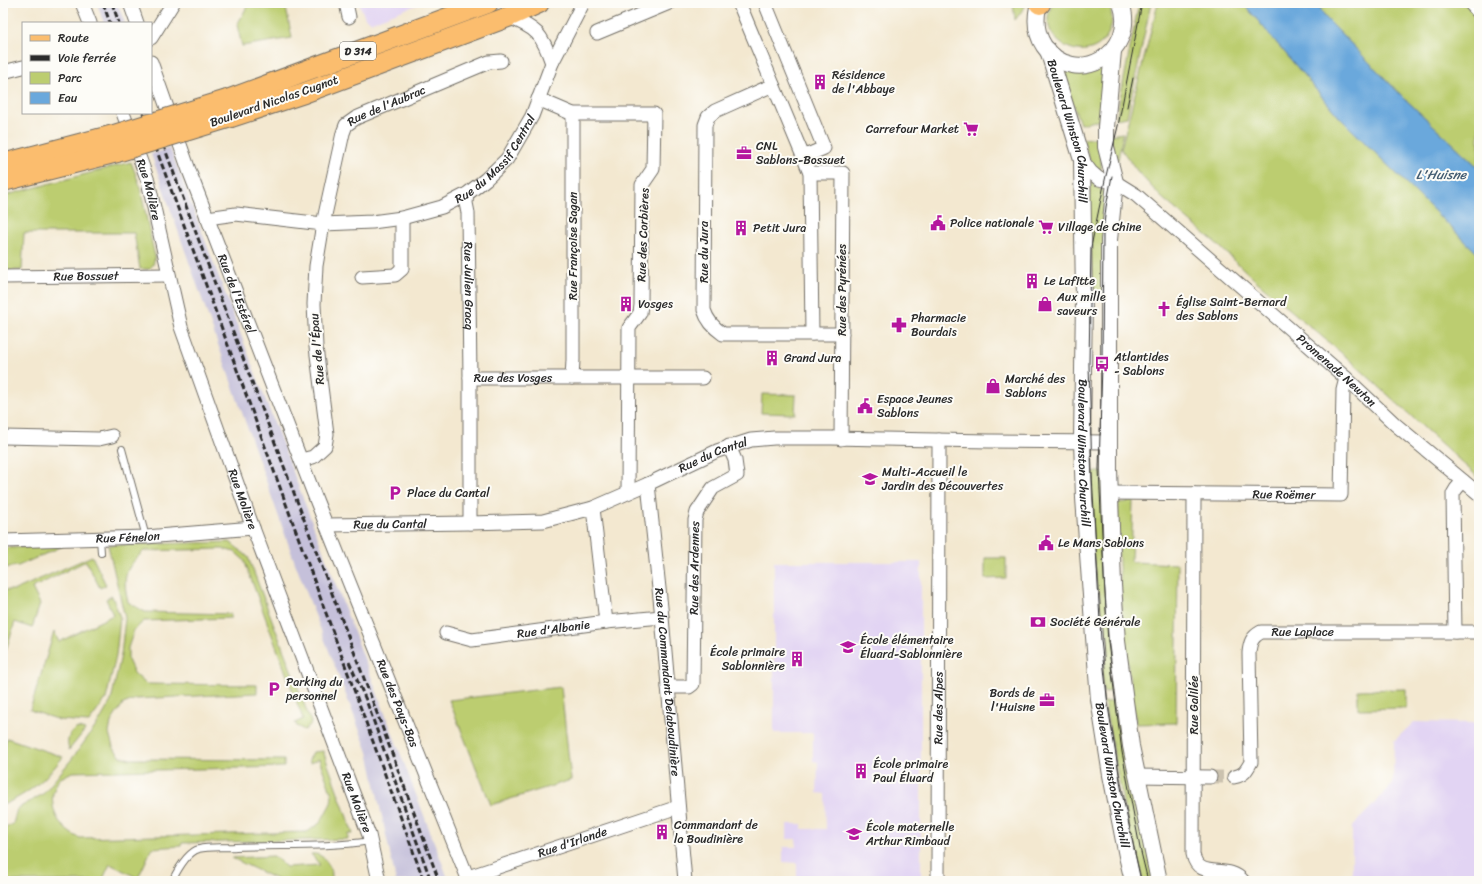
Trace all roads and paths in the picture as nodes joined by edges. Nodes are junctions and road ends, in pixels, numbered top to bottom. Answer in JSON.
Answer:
{"nodes":[{"id":1,"x":82,"y":3,"type":"edge"},
{"id":2,"x":130,"y":3,"type":"edge"},
{"id":3,"x":173,"y":3,"type":"edge"},
{"id":4,"x":346,"y":3,"type":"edge"},
{"id":5,"x":488,"y":3,"type":"edge"},
{"id":6,"x":539,"y":3,"type":"edge"},
{"id":7,"x":583,"y":3,"type":"edge"},
{"id":8,"x":669,"y":3,"type":"edge"},
{"id":9,"x":739,"y":3,"type":"edge"},
{"id":10,"x":765,"y":3,"type":"edge"},
{"id":11,"x":1470,"y":3,"type":"edge"},
{"id":12,"x":1039,"y":4,"type":"edge"},
{"id":13,"x":1123,"y":6,"type":"edge"},
{"id":14,"x":1479,"y":13,"type":"edge"},
{"id":15,"x":350,"y":17,"type":"dead end"},
{"id":16,"x":508,"y":17,"type":"junction"},
{"id":17,"x":90,"y":22,"type":"edge"},
{"id":18,"x":137,"y":22,"type":"edge"},
{"id":19,"x":597,"y":34,"type":"dead end"},
{"id":20,"x":152,"y":36,"type":"edge"},
{"id":21,"x":1048,"y":50,"type":"junction"},
{"id":22,"x":1114,"y":50,"type":"junction"},
{"id":23,"x":501,"y":61,"type":"dead end"},
{"id":24,"x":552,"y":63,"type":"junction"},
{"id":25,"x":152,"y":65,"type":"edge"},
{"id":26,"x":22,"y":67,"type":"edge"},
{"id":27,"x":3,"y":72,"type":"edge"},
{"id":28,"x":773,"y":85,"type":"junction"},
{"id":29,"x":538,"y":99,"type":"junction"},
{"id":30,"x":229,"y":108,"type":"junction"},
{"id":31,"x":123,"y":114,"type":"edge"},
{"id":32,"x":573,"y":114,"type":"junction"},
{"id":33,"x":116,"y":143,"type":"junction"},
{"id":34,"x":803,"y":157,"type":"junction"},
{"id":35,"x":1082,"y":160,"type":"junction"},
{"id":36,"x":3,"y":164,"type":"edge"},
{"id":37,"x":810,"y":173,"type":"junction"},
{"id":38,"x":3,"y":181,"type":"edge"},
{"id":39,"x":1115,"y":182,"type":"junction"},
{"id":40,"x":467,"y":194,"type":"junction"},
{"id":41,"x":207,"y":218,"type":"junction"},
{"id":42,"x":402,"y":218,"type":"junction"},
{"id":43,"x":323,"y":224,"type":"junction"},
{"id":44,"x":169,"y":275,"type":"junction"},
{"id":45,"x":3,"y":277,"type":"edge"},
{"id":46,"x":362,"y":277,"type":"dead end"},
{"id":47,"x":812,"y":334,"type":"junction"},
{"id":48,"x":842,"y":334,"type":"junction"},
{"id":49,"x":470,"y":378,"type":"junction"},
{"id":50,"x":572,"y":378,"type":"junction"},
{"id":51,"x":629,"y":378,"type":"junction"},
{"id":52,"x":703,"y":378,"type":"dead end"},
{"id":53,"x":1346,"y":378,"type":"junction"},
{"id":54,"x":112,"y":436,"type":"dead end"},
{"id":55,"x":3,"y":437,"type":"edge"},
{"id":56,"x":841,"y":439,"type":"junction"},
{"id":57,"x":939,"y":440,"type":"junction"},
{"id":58,"x":1082,"y":441,"type":"junction"},
{"id":59,"x":1109,"y":442,"type":"junction"},
{"id":60,"x":729,"y":446,"type":"junction"},
{"id":61,"x":122,"y":449,"type":"dead end"},
{"id":62,"x":301,"y":460,"type":"junction"},
{"id":63,"x":1464,"y":481,"type":"junction"},
{"id":64,"x":648,"y":484,"type":"junction"},
{"id":65,"x":628,"y":492,"type":"junction"},
{"id":66,"x":1110,"y":493,"type":"junction"},
{"id":67,"x":1194,"y":494,"type":"junction"},
{"id":68,"x":1479,"y":494,"type":"edge"},
{"id":69,"x":593,"y":508,"type":"junction"},
{"id":70,"x":470,"y":523,"type":"junction"},
{"id":71,"x":326,"y":525,"type":"junction"},
{"id":72,"x":253,"y":528,"type":"junction"},
{"id":73,"x":146,"y":537,"type":"junction"},
{"id":74,"x":100,"y":538,"type":"junction"},
{"id":75,"x":3,"y":541,"type":"edge"},
{"id":76,"x":101,"y":553,"type":"dead end"},
{"id":77,"x":662,"y":617,"type":"junction"},
{"id":78,"x":606,"y":622,"type":"junction"},
{"id":79,"x":1455,"y":632,"type":"junction"},
{"id":80,"x":1479,"y":632,"type":"edge"},
{"id":81,"x":446,"y":633,"type":"dead end"},
{"id":82,"x":668,"y":687,"type":"junction"},
{"id":83,"x":1136,"y":776,"type":"junction"},
{"id":84,"x":1194,"y":777,"type":"junction"},
{"id":85,"x":1210,"y":777,"type":"tunnel mouth"},
{"id":86,"x":1234,"y":777,"type":"tunnel mouth"},
{"id":87,"x":678,"y":807,"type":"junction"},
{"id":88,"x":370,"y":841,"type":"junction"},
{"id":89,"x":468,"y":879,"type":"edge"},
{"id":90,"x":172,"y":881,"type":"edge"},
{"id":91,"x":378,"y":881,"type":"edge"},
{"id":92,"x":685,"y":881,"type":"edge"},
{"id":93,"x":938,"y":881,"type":"edge"},
{"id":94,"x":1133,"y":881,"type":"edge"},
{"id":95,"x":1159,"y":881,"type":"edge"},
{"id":96,"x":1243,"y":881,"type":"edge"}],
"edges":[{"from":1,"to":17,"type":"street"},
{"from":2,"to":18,"type":"street"},
{"from":3,"to":20,"type":"street"},
{"from":4,"to":15,"type":"street"},
{"from":5,"to":30,"type":"main road","name":"Boulevard Nicolas Cugnot","number":"D 314"},
{"from":6,"to":16,"type":"main road","name":"Boulevard Nicolas Cugnot"},
{"from":7,"to":24,"type":"street","name":"Rue du Massif Central"},
{"from":8,"to":19,"type":"street"},
{"from":9,"to":28,"type":"street"},
{"from":10,"to":34,"type":"street"},
{"from":11,"to":14,"type":"street"},
{"from":12,"to":21,"type":"street"},
{"from":13,"to":22,"type":"street"},
{"from":16,"to":24,"type":"street"},
{"from":16,"to":30,"type":"main road","name":"Boulevard Nicolas Cugnot"},
{"from":21,"to":22,"type":"street"},
{"from":21,"to":35,"type":"street","name":"Boulevard Winston Churchill"},
{"from":22,"to":39,"type":"street","name":"Boulevard Winston Churchill"},
{"from":23,"to":43,"type":"street","name":"Rue de l'Aubrac"},
{"from":24,"to":29,"type":"street","name":"Rue du Massif Central"},
{"from":25,"to":41,"type":"street","name":"Rue de l'Estérel"},
{"from":26,"to":27,"type":"street"},
{"from":28,"to":34,"type":"street"},
{"from":28,"to":47,"type":"street","name":"Rue du Jura"},
{"from":29,"to":32,"type":"street","name":"Rue des Corbières"},
{"from":29,"to":40,"type":"street","name":"Rue du Massif Central"},
{"from":30,"to":33,"type":"main road","name":"Boulevard Nicolas Cugnot","number":"D 314","bridge":true},
{"from":31,"to":44,"type":"street","name":"Rue Molière"},
{"from":32,"to":50,"type":"street","name":"Rue Françoise Sagan"},
{"from":32,"to":51,"type":"street","name":"Rue des Corbières"},
{"from":33,"to":36,"type":"main road","name":"Boulevard Nicolas Cugnot","number":"D 314"},
{"from":33,"to":38,"type":"main road","name":"Boulevard Nicolas Cugnot","number":"D 314"},
{"from":34,"to":37,"type":"street"},
{"from":35,"to":39,"type":"street","name":"Promenade Newton"},
{"from":35,"to":58,"type":"street","name":"Boulevard Winston Churchill"},
{"from":37,"to":47,"type":"street"},
{"from":37,"to":48,"type":"street","name":"Rue des Pyrénées"},
{"from":39,"to":53,"type":"street","name":"Promenade Newton"},
{"from":39,"to":59,"type":"street","name":"Boulevard Winston Churchill"},
{"from":40,"to":42,"type":"street","name":"Rue du Massif Central"},
{"from":40,"to":49,"type":"street","name":"Rue Julien Gracq"},
{"from":41,"to":43,"type":"street","name":"Rue du Massif Central"},
{"from":41,"to":62,"type":"street","name":"Rue de l'Estérel"},
{"from":42,"to":43,"type":"street","name":"Rue du Massif Central"},
{"from":42,"to":46,"type":"street"},
{"from":43,"to":62,"type":"street","name":"Rue de l'Épau"},
{"from":44,"to":45,"type":"street","name":"Rue Bossuet"},
{"from":44,"to":72,"type":"street","name":"Rue Molière"},
{"from":47,"to":48,"type":"street","name":"Rue du Jura"},
{"from":48,"to":56,"type":"street","name":"Rue des Pyrénées"},
{"from":49,"to":50,"type":"street","name":"Rue des Vosges"},
{"from":49,"to":70,"type":"street","name":"Rue des Vosges"},
{"from":50,"to":51,"type":"street","name":"Rue des Vosges"},
{"from":51,"to":52,"type":"street"},
{"from":51,"to":65,"type":"street","name":"Rue des Corbières"},
{"from":53,"to":63,"type":"street","name":"Promenade Newton"},
{"from":53,"to":67,"type":"street","name":"Rue Roëmer"},
{"from":54,"to":55,"type":"street"},
{"from":56,"to":57,"type":"street","name":"Rue du Cantal"},
{"from":56,"to":60,"type":"street","name":"Rue du Cantal"},
{"from":57,"to":58,"type":"street","name":"Rue du Cantal"},
{"from":57,"to":93,"type":"street","name":"Rue des Alpes"},
{"from":58,"to":59,"type":"street","name":"Rue du Cantal"},
{"from":58,"to":94,"type":"street","name":"Boulevard Winston Churchill"},
{"from":59,"to":66,"type":"street","name":"Boulevard Winston Churchill"},
{"from":60,"to":64,"type":"street","name":"Rue du Cantal"},
{"from":60,"to":82,"type":"street","name":"Rue des Ardennes"},
{"from":61,"to":73,"type":"lane"},
{"from":62,"to":71,"type":"street","name":"Rue de l'Estérel"},
{"from":63,"to":68,"type":"street","name":"Promenade Newton"},
{"from":63,"to":79,"type":"street"},
{"from":64,"to":65,"type":"street","name":"Rue du Cantal"},
{"from":64,"to":77,"type":"street","name":"Rue du Commandant Delaboudinière"},
{"from":65,"to":69,"type":"street","name":"Rue du Cantal"},
{"from":66,"to":67,"type":"street","name":"Rue Roëmer"},
{"from":66,"to":83,"type":"street","name":"Boulevard Winston Churchill"},
{"from":67,"to":84,"type":"street","name":"Rue Galilée"},
{"from":69,"to":70,"type":"street","name":"Rue du Cantal"},
{"from":69,"to":78,"type":"street"},
{"from":70,"to":71,"type":"street","name":"Rue du Cantal"},
{"from":71,"to":89,"type":"street","name":"Rue des Pays-Bas"},
{"from":72,"to":73,"type":"street","name":"Rue Fénelon"},
{"from":72,"to":88,"type":"street","name":"Rue Molière"},
{"from":73,"to":74,"type":"street","name":"Rue Fénelon"},
{"from":74,"to":75,"type":"street","name":"Rue Fénelon"},
{"from":74,"to":76,"type":"lane"},
{"from":77,"to":78,"type":"street","name":"Rue d'Albanie"},
{"from":77,"to":82,"type":"street","name":"Rue du Commandant Delaboudinière"},
{"from":78,"to":81,"type":"street","name":"Rue d'Albanie"},
{"from":79,"to":80,"type":"street","name":"Rue Laplace"},
{"from":79,"to":86,"type":"street","name":"Rue Laplace"},
{"from":82,"to":87,"type":"street","name":"Rue du Commandant Delaboudinière"},
{"from":83,"to":84,"type":"street"},
{"from":83,"to":95,"type":"street","name":"Boulevard Winston Churchill"},
{"from":84,"to":85,"type":"street"},
{"from":84,"to":96,"type":"street","name":"Rue Galilée"},
{"from":87,"to":89,"type":"street","name":"Rue d'Irlande"},
{"from":87,"to":92,"type":"street","name":"Rue du Commandant Delaboudinière"},
{"from":88,"to":90,"type":"lane"},
{"from":88,"to":91,"type":"street","name":"Rue Molière"}]}
